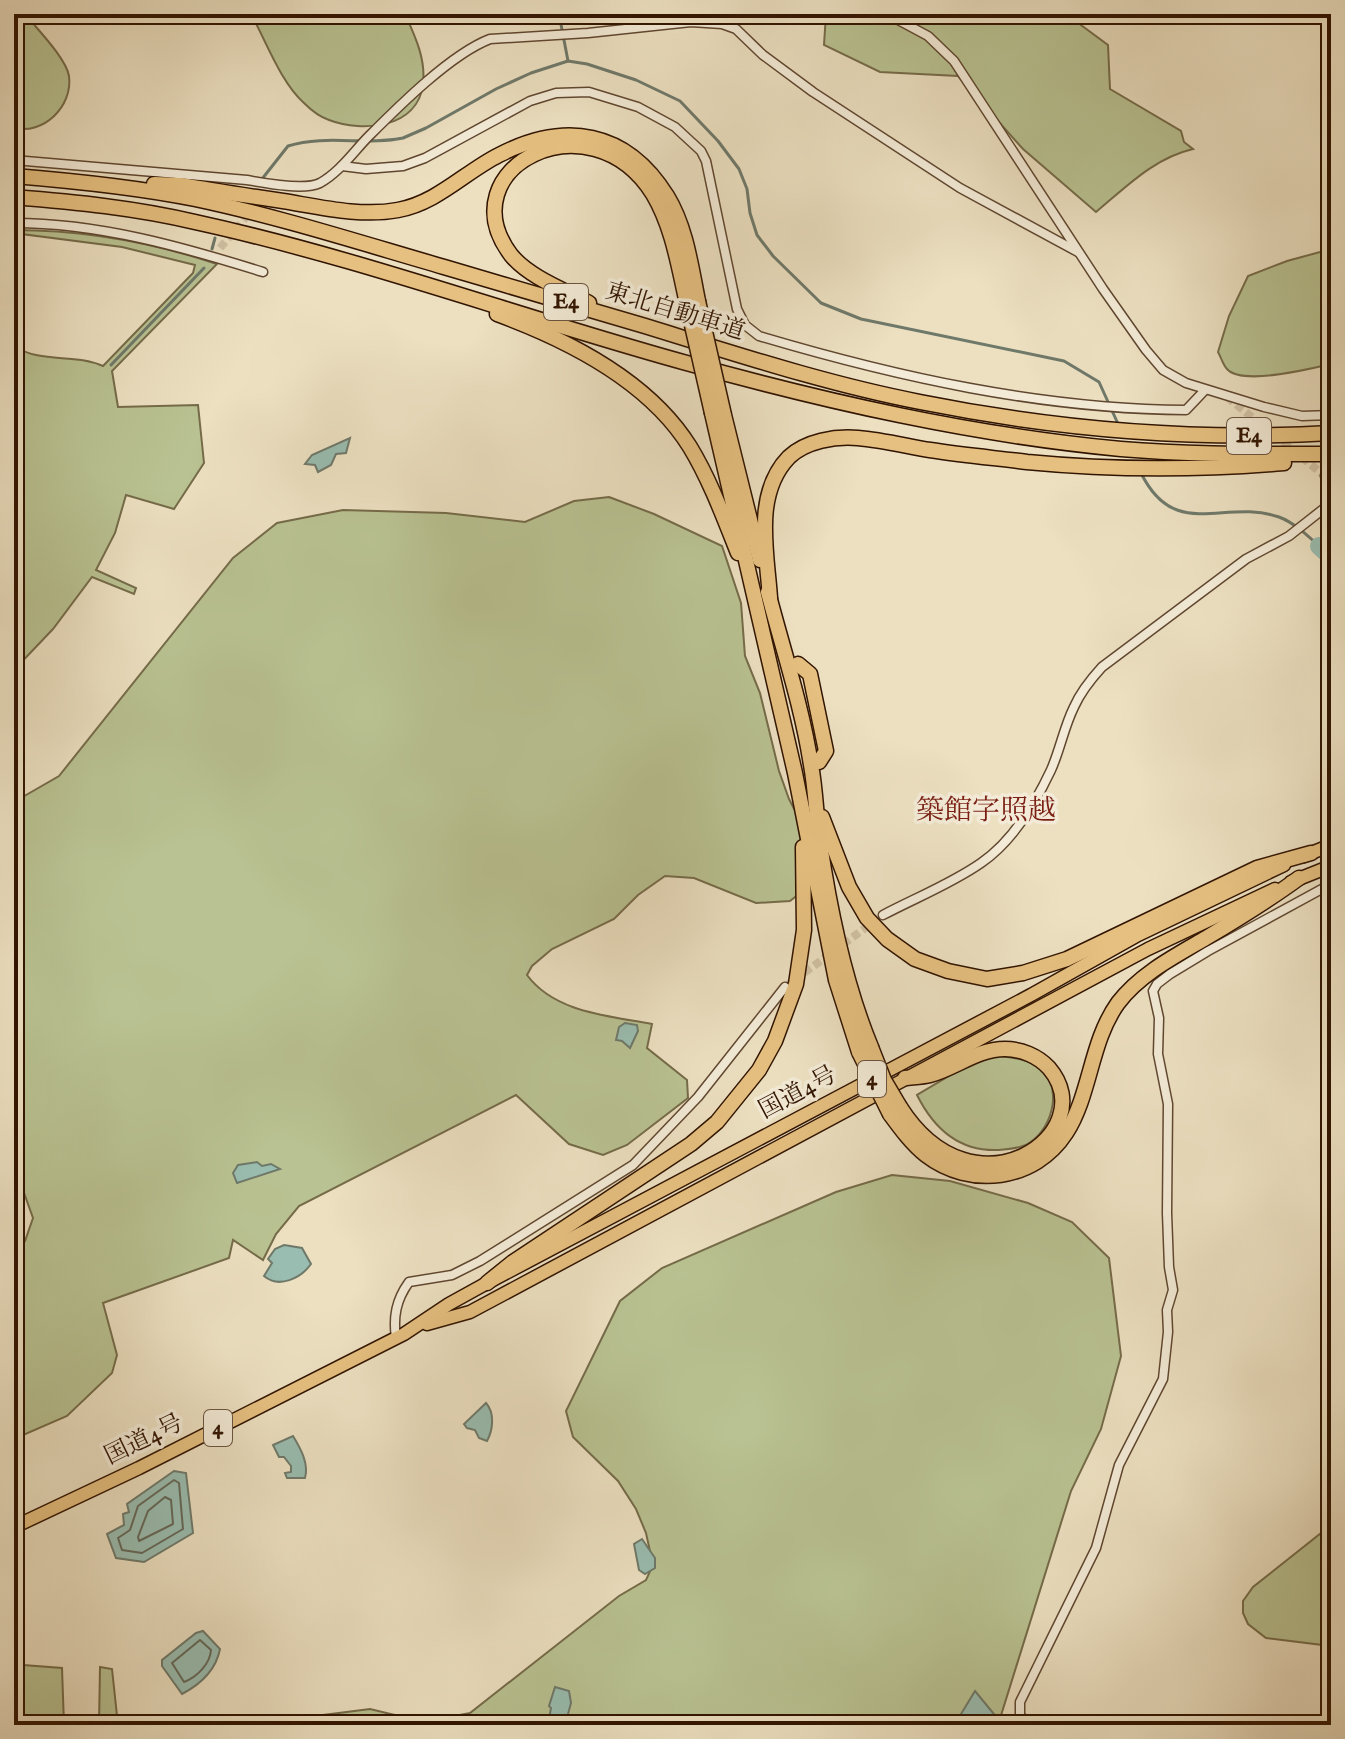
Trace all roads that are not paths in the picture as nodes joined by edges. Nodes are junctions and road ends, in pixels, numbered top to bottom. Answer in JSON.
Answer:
{"nodes":[{"id":1,"x":887,"y":14,"type":"edge"},
{"id":2,"x":14,"y":160,"type":"edge"},
{"id":3,"x":342,"y":166,"type":"junction"},
{"id":4,"x":18,"y":177,"type":"edge"},
{"id":5,"x":272,"y":184,"type":"junction"},
{"id":6,"x":266,"y":194,"type":"dead end"},
{"id":7,"x":14,"y":197,"type":"edge"},
{"id":8,"x":14,"y":223,"type":"edge"},
{"id":9,"x":1078,"y":252,"type":"junction"},
{"id":10,"x":263,"y":272,"type":"dead end"},
{"id":11,"x":396,"y":276,"type":"junction"},
{"id":12,"x":692,"y":300,"type":"junction"},
{"id":13,"x":622,"y":319,"type":"junction"},
{"id":14,"x":1205,"y":390,"type":"junction"},
{"id":15,"x":718,"y":414,"type":"junction"},
{"id":16,"x":1331,"y":415,"type":"edge"},
{"id":17,"x":1331,"y":433,"type":"edge"},
{"id":18,"x":1331,"y":456,"type":"edge"},
{"id":19,"x":1176,"y":460,"type":"junction"},
{"id":20,"x":1331,"y":503,"type":"edge"},
{"id":21,"x":770,"y":598,"type":"junction"},
{"id":22,"x":755,"y":607,"type":"junction"},
{"id":23,"x":784,"y":646,"type":"junction"},
{"id":24,"x":816,"y":769,"type":"junction"},
{"id":25,"x":817,"y":800,"type":"junction"},
{"id":26,"x":804,"y":813,"type":"junction"},
{"id":27,"x":1331,"y":845,"type":"edge"},
{"id":28,"x":1311,"y":853,"type":"junction"},
{"id":29,"x":1331,"y":866,"type":"edge"},
{"id":30,"x":1299,"y":878,"type":"junction"},
{"id":31,"x":1331,"y":884,"type":"edge"},
{"id":32,"x":883,"y":915,"type":"tunnel mouth"},
{"id":33,"x":785,"y":987,"type":"tunnel mouth"},
{"id":34,"x":865,"y":1049,"type":"junction"},
{"id":35,"x":905,"y":1078,"type":"junction"},
{"id":36,"x":895,"y":1111,"type":"junction"},
{"id":37,"x":487,"y":1283,"type":"junction"},
{"id":38,"x":420,"y":1326,"type":"junction"},
{"id":39,"x":396,"y":1338,"type":"junction"},
{"id":40,"x":14,"y":1527,"type":"edge"},
{"id":41,"x":1028,"y":1725,"type":"edge"}],
"edges":[{"from":1,"to":9,"type":"street"},
{"from":2,"to":5,"type":"street"},
{"from":3,"to":5,"type":"street"},
{"from":3,"to":9,"type":"street"},
{"from":3,"to":14,"type":"street"},
{"from":4,"to":12,"type":"highway"},
{"from":4,"to":13,"type":"highway","name":"東北自動車道","number":"E4"},
{"from":5,"to":6,"type":"street"},
{"from":7,"to":11,"type":"highway","name":"東北自動車道","number":"E4"},
{"from":8,"to":10,"type":"street"},
{"from":9,"to":14,"type":"street"},
{"from":11,"to":19,"type":"highway","name":"東北自動車道","number":"E4"},
{"from":11,"to":22,"type":"highway"},
{"from":12,"to":13,"type":"highway"},
{"from":12,"to":15,"type":"highway","bridge":true},
{"from":13,"to":17,"type":"highway","name":"東北自動車道","number":"E4"},
{"from":14,"to":16,"type":"street"},
{"from":15,"to":21,"type":"highway"},
{"from":15,"to":22,"type":"highway"},
{"from":18,"to":19,"type":"highway"},
{"from":19,"to":21,"type":"highway"},
{"from":20,"to":32,"type":"street"},
{"from":21,"to":23,"type":"highway"},
{"from":22,"to":26,"type":"highway"},
{"from":23,"to":24,"type":"highway"},
{"from":23,"to":24,"type":"highway"},
{"from":24,"to":25,"type":"highway"},
{"from":25,"to":28,"type":"highway"},
{"from":25,"to":34,"type":"highway"},
{"from":26,"to":34,"type":"highway"},
{"from":26,"to":37,"type":"highway"},
{"from":27,"to":28,"type":"highway","name":"国道4号","number":"4"},
{"from":28,"to":37,"type":"highway","name":"国道4号","number":"4"},
{"from":29,"to":30,"type":"highway","name":"国道4号","number":"4"},
{"from":30,"to":35,"type":"highway","name":"国道4号","number":"4"},
{"from":30,"to":36,"type":"highway"},
{"from":31,"to":41,"type":"street"},
{"from":33,"to":39,"type":"street"},
{"from":34,"to":36,"type":"highway","bridge":true},
{"from":35,"to":36,"type":"highway"},
{"from":35,"to":38,"type":"highway","name":"国道4号","number":"4"},
{"from":37,"to":38,"type":"highway","name":"国道4号","number":"4"},
{"from":38,"to":39,"type":"highway","name":"国道4号","number":"4"},
{"from":39,"to":40,"type":"highway","name":"国道4号","number":"4"}]}
